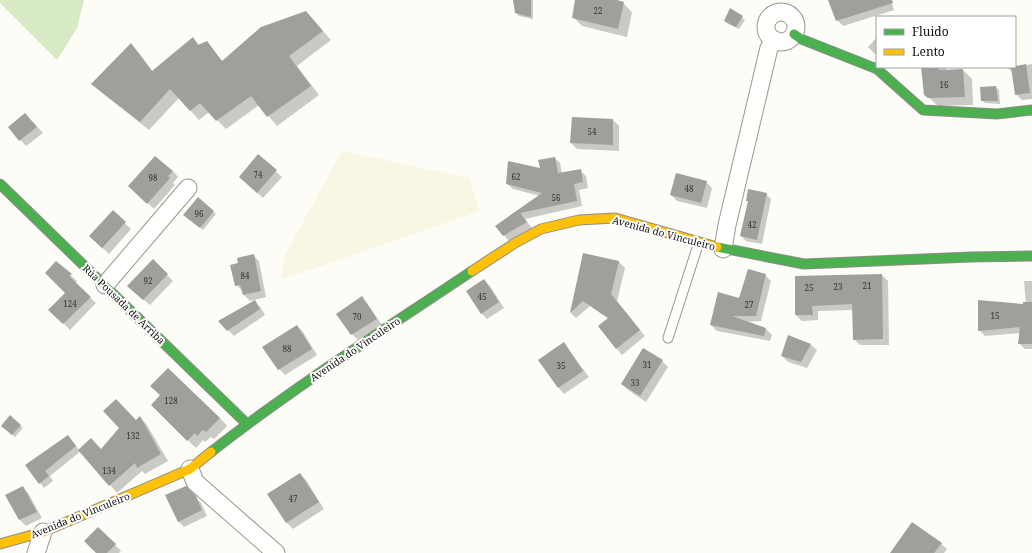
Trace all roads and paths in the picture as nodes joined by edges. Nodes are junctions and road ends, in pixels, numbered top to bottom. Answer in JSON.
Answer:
{"nodes":[{"id":1,"x":785,"y":6,"type":"edge"},
{"id":2,"x":794,"y":34,"type":"junction"},
{"id":3,"x":775,"y":40,"type":"junction"},
{"id":4,"x":1032,"y":110,"type":"edge"},
{"id":5,"x":0,"y":184,"type":"edge"},
{"id":6,"x":188,"y":188,"type":"dead end"},
{"id":7,"x":699,"y":242,"type":"junction"},
{"id":8,"x":723,"y":249,"type":"junction"},
{"id":9,"x":1032,"y":256,"type":"edge"},
{"id":10,"x":105,"y":285,"type":"junction"},
{"id":11,"x":668,"y":338,"type":"dead end"},
{"id":12,"x":247,"y":424,"type":"junction"},
{"id":13,"x":190,"y":470,"type":"junction"},
{"id":14,"x":43,"y":532,"type":"junction"},
{"id":15,"x":0,"y":544,"type":"edge"},
{"id":16,"x":36,"y":553,"type":"edge"},
{"id":17,"x":276,"y":553,"type":"edge"}],
"edges":[{"from":1,"to":2,"type":"street"},
{"from":1,"to":3,"type":"street"},
{"from":2,"to":3,"type":"street"},
{"from":2,"to":4,"type":"street"},
{"from":3,"to":8,"type":"street","name":"Avenida do Vinculeiro"},
{"from":5,"to":10,"type":"street","name":"Rúa Pousada de Arriba"},
{"from":6,"to":10,"type":"street"},
{"from":7,"to":8,"type":"street","name":"Avenida do Vinculeiro"},
{"from":7,"to":11,"type":"lane"},
{"from":7,"to":12,"type":"street","name":"Avenida do Vinculeiro"},
{"from":8,"to":9,"type":"street","name":"Avenida do Vinculeiro"},
{"from":10,"to":12,"type":"street","name":"Rúa Pousada de Arriba"},
{"from":12,"to":13,"type":"street","name":"Avenida do Vinculeiro"},
{"from":13,"to":14,"type":"street","name":"Avenida do Vinculeiro"},
{"from":13,"to":17,"type":"street"},
{"from":14,"to":15,"type":"street","name":"Avenida do Vinculeiro"},
{"from":14,"to":16,"type":"street"}]}
